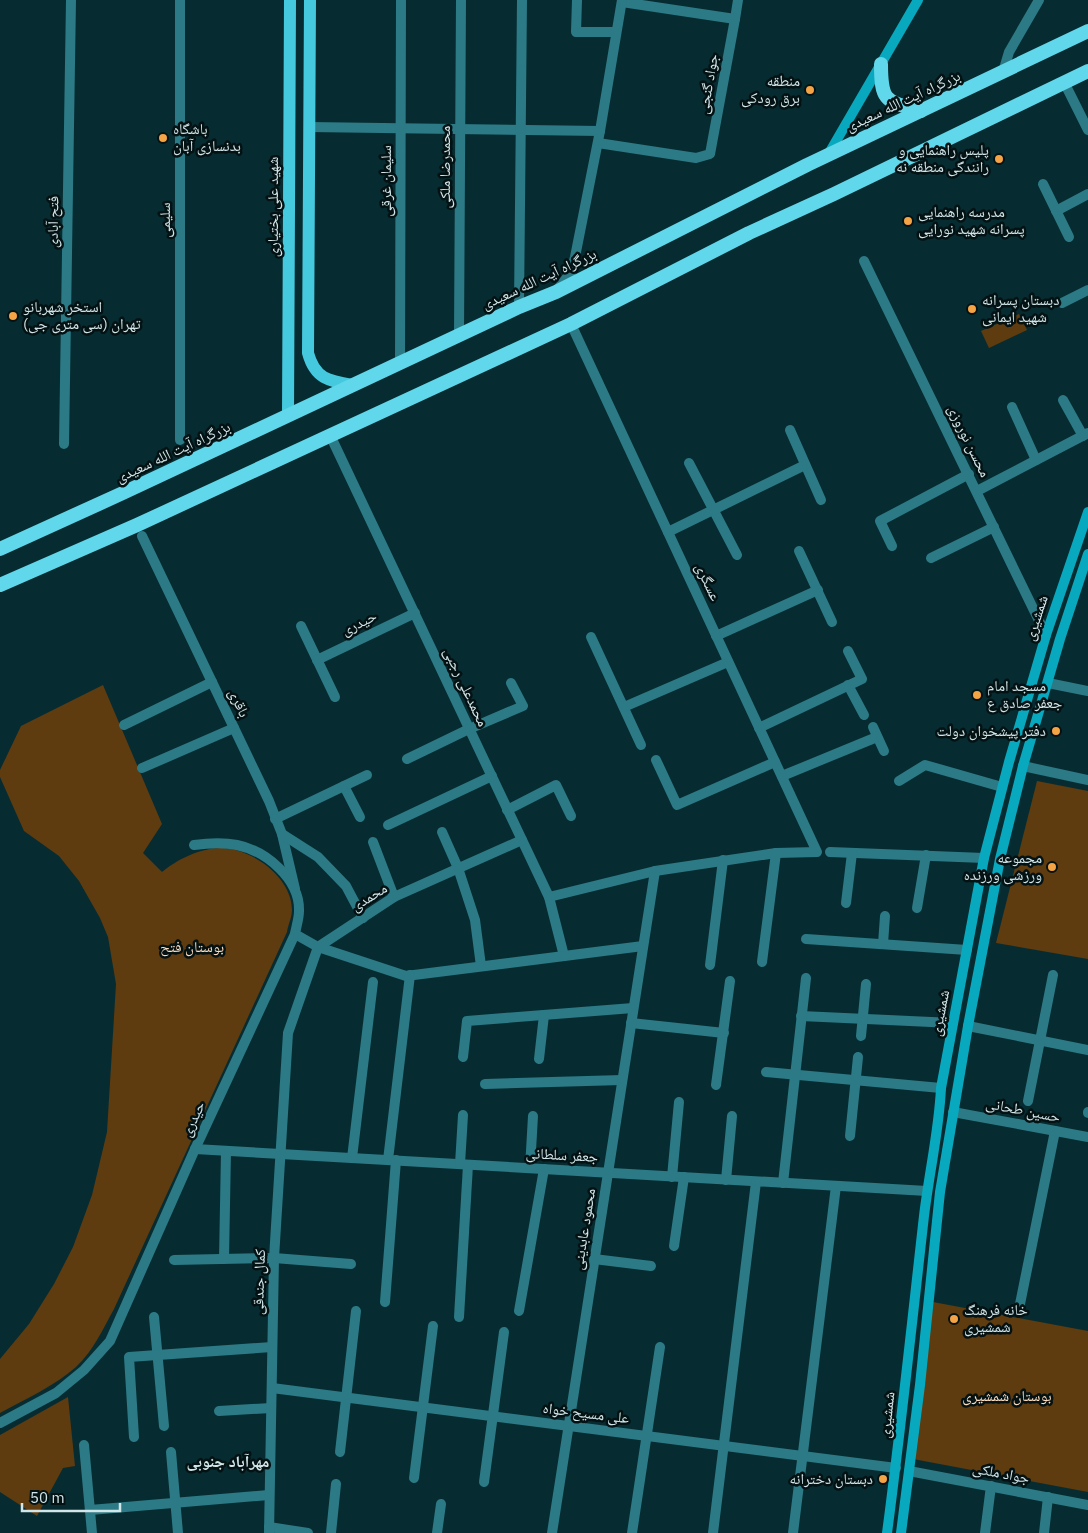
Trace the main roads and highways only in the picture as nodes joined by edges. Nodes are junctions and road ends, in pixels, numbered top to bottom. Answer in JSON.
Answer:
{"nodes":[{"id":1,"x":290,"y":0,"type":"edge"},
{"id":2,"x":310,"y":0,"type":"edge"},
{"id":3,"x":918,"y":0,"type":"edge"},
{"id":4,"x":1088,"y":31,"type":"edge"},
{"id":5,"x":881,"y":64,"type":"junction"},
{"id":6,"x":1088,"y":71,"type":"edge"},
{"id":7,"x":921,"y":111,"type":"junction"},
{"id":8,"x":828,"y":154,"type":"junction"},
{"id":9,"x":353,"y":385,"type":"junction"},
{"id":10,"x":288,"y":415,"type":"junction"},
{"id":11,"x":1088,"y":512,"type":"edge"},
{"id":12,"x":0,"y":549,"type":"edge"},
{"id":13,"x":1088,"y":554,"type":"edge"},
{"id":14,"x":0,"y":585,"type":"edge"},
{"id":15,"x":1046,"y":635,"type":"junction"},
{"id":16,"x":1060,"y":639,"type":"junction"},
{"id":17,"x":1033,"y":680,"type":"junction"},
{"id":18,"x":1048,"y":683,"type":"junction"},
{"id":19,"x":1009,"y":762,"type":"junction"},
{"id":20,"x":1024,"y":766,"type":"junction"},
{"id":21,"x":1002,"y":787,"type":"junction"},
{"id":22,"x":1017,"y":792,"type":"junction"},
{"id":23,"x":984,"y":858,"type":"junction"},
{"id":24,"x":1000,"y":859,"type":"junction"},
{"id":25,"x":967,"y":950,"type":"junction"},
{"id":26,"x":983,"y":951,"type":"junction"},
{"id":27,"x":953,"y":1024,"type":"junction"},
{"id":28,"x":968,"y":1026,"type":"junction"},
{"id":29,"x":942,"y":1088,"type":"junction"},
{"id":30,"x":956,"y":1089,"type":"junction"},
{"id":31,"x":940,"y":1110,"type":"junction"},
{"id":32,"x":953,"y":1112,"type":"junction"},
{"id":33,"x":927,"y":1191,"type":"junction"},
{"id":34,"x":940,"y":1192,"type":"junction"},
{"id":35,"x":896,"y":1468,"type":"junction"},
{"id":36,"x":909,"y":1471,"type":"junction"},
{"id":37,"x":887,"y":1533,"type":"edge"},
{"id":38,"x":901,"y":1533,"type":"edge"}],
"edges":[{"from":1,"to":10,"type":"main road","name":"شهید علی بختیاری"},
{"from":2,"to":9,"type":"main road"},
{"from":3,"to":5,"type":"main road"},
{"from":4,"to":7,"type":"highway","name":"بزرگراه آیت الله سعیدی"},
{"from":5,"to":7,"type":"highway"},
{"from":5,"to":8,"type":"main road"},
{"from":6,"to":14,"type":"highway"},
{"from":7,"to":8,"type":"highway","name":"بزرگراه آیت الله سعیدی"},
{"from":8,"to":9,"type":"highway","name":"بزرگراه آیت الله سعیدی"},
{"from":9,"to":10,"type":"highway","name":"بزرگراه آیت الله سعیدی"},
{"from":10,"to":12,"type":"highway","name":"بزرگراه آیت الله سعیدی"},
{"from":11,"to":15,"type":"main road","name":"شمشیری"},
{"from":13,"to":16,"type":"main road","name":"شمشیری"},
{"from":15,"to":16,"type":"main road"},
{"from":15,"to":17,"type":"main road","name":"شمشیری"},
{"from":16,"to":18,"type":"main road","name":"شمشیری"},
{"from":17,"to":18,"type":"main road"},
{"from":17,"to":19,"type":"main road","name":"شمشیری"},
{"from":18,"to":20,"type":"main road","name":"شمشیری"},
{"from":19,"to":20,"type":"main road"},
{"from":19,"to":21,"type":"main road","name":"شمشیری"},
{"from":20,"to":22,"type":"main road","name":"شمشیری"},
{"from":21,"to":22,"type":"main road"},
{"from":21,"to":23,"type":"main road","name":"شمشیری"},
{"from":22,"to":24,"type":"main road","name":"شمشیری"},
{"from":23,"to":24,"type":"main road"},
{"from":23,"to":25,"type":"main road","name":"شمشیری"},
{"from":24,"to":26,"type":"main road","name":"شمشیری"},
{"from":25,"to":26,"type":"main road"},
{"from":25,"to":27,"type":"main road","name":"شمشیری"},
{"from":26,"to":28,"type":"main road","name":"شمشیری"},
{"from":27,"to":28,"type":"main road"},
{"from":27,"to":29,"type":"main road","name":"شمشیری"},
{"from":28,"to":30,"type":"main road","name":"شمشیری"},
{"from":29,"to":30,"type":"main road"},
{"from":29,"to":31,"type":"main road","name":"شمشیری"},
{"from":30,"to":32,"type":"main road","name":"شمشیری"},
{"from":31,"to":32,"type":"main road"},
{"from":31,"to":33,"type":"main road","name":"شمشیری"},
{"from":32,"to":34,"type":"main road","name":"شمشیری"},
{"from":33,"to":34,"type":"main road"},
{"from":33,"to":35,"type":"main road","name":"شمشیری"},
{"from":34,"to":36,"type":"main road","name":"شمشیری"},
{"from":35,"to":36,"type":"main road"},
{"from":35,"to":37,"type":"main road","name":"شمشیری"},
{"from":36,"to":38,"type":"main road","name":"شمشیری"}]}
